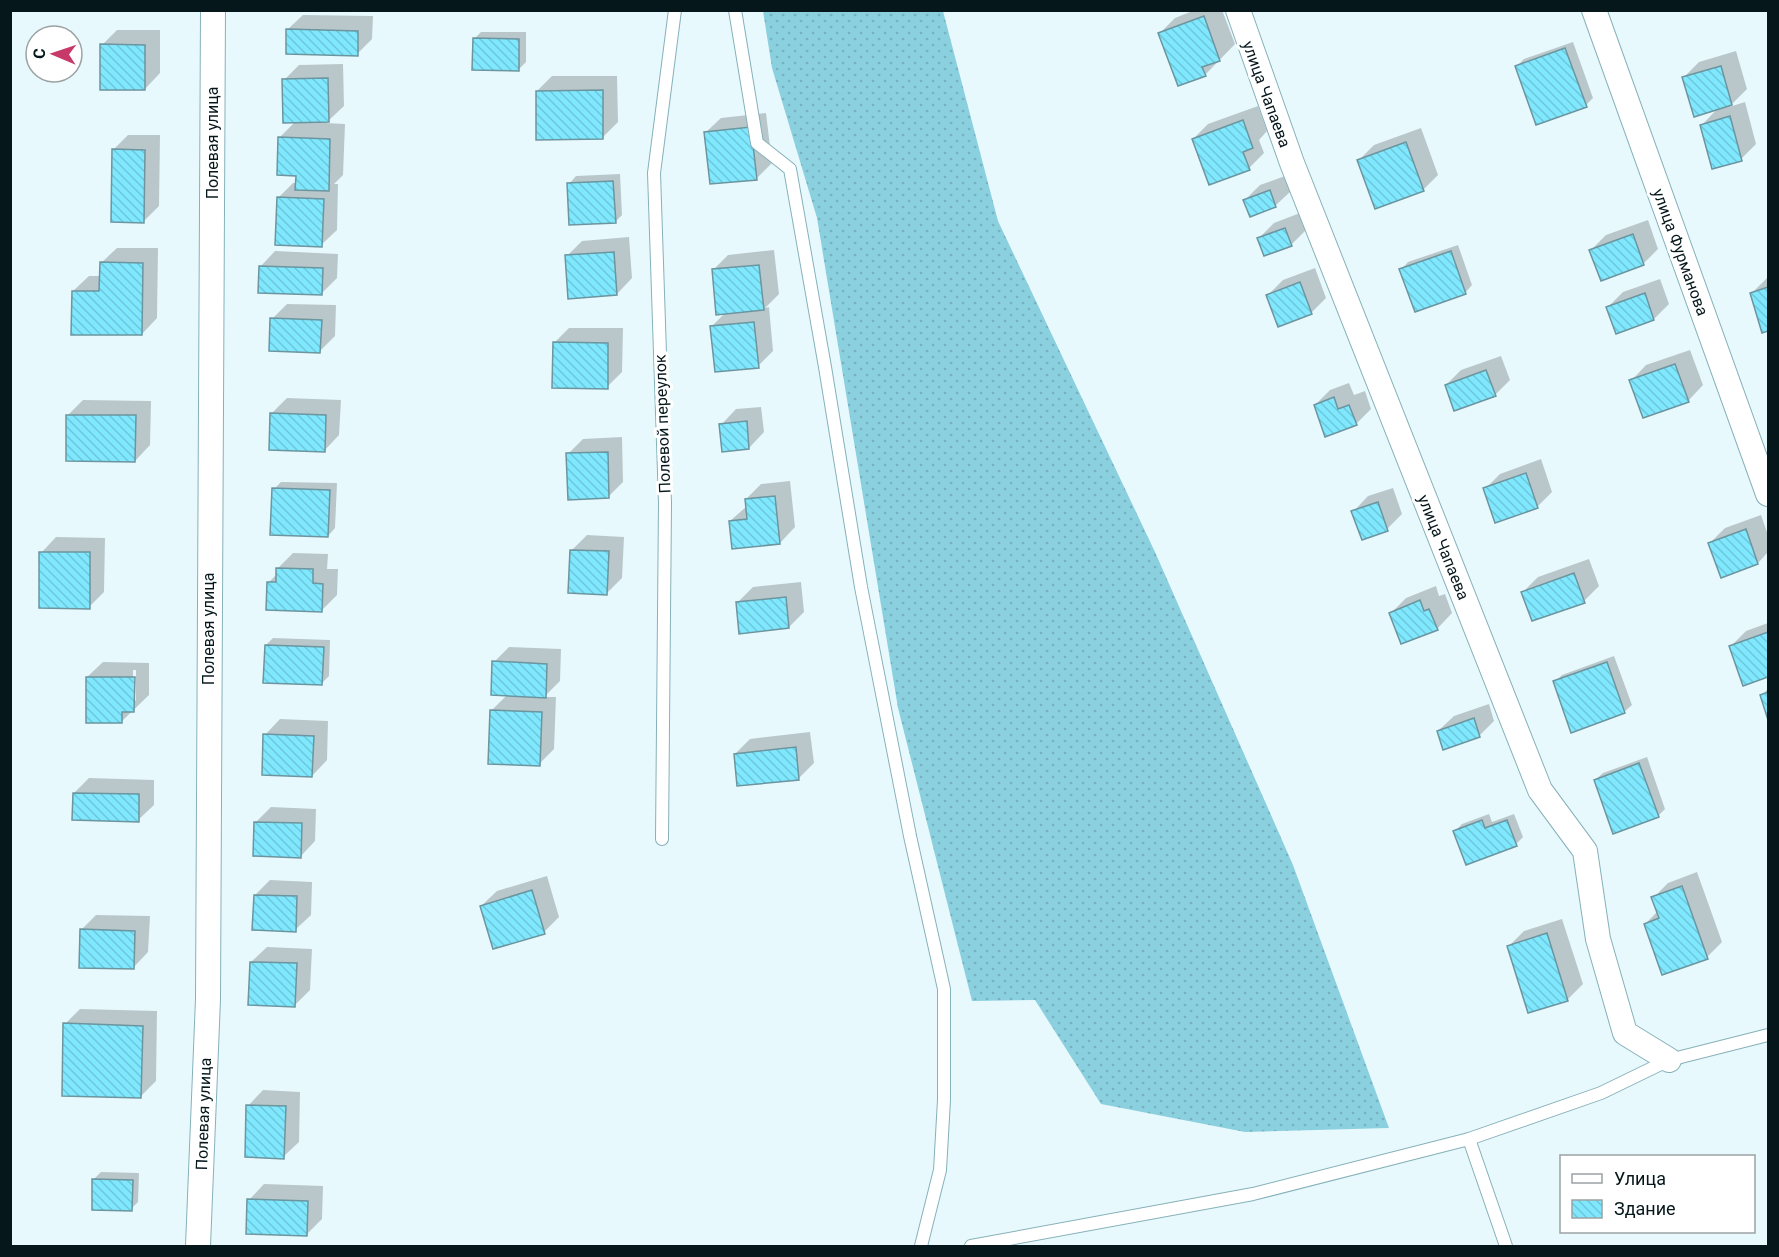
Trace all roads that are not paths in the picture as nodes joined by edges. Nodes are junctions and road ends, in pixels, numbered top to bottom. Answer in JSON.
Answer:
{"nodes":[{"id":1,"x":213,"y":10,"type":"edge"},
{"id":2,"x":675,"y":10,"type":"edge"},
{"id":3,"x":735,"y":10,"type":"edge"},
{"id":4,"x":1238,"y":10,"type":"edge"},
{"id":5,"x":1594,"y":10,"type":"edge"},
{"id":6,"x":1768,"y":494,"type":"edge"},
{"id":7,"x":662,"y":839,"type":"dead end"},
{"id":8,"x":1768,"y":1035,"type":"edge"},
{"id":9,"x":1669,"y":1060,"type":"junction"},
{"id":10,"x":1469,"y":1139,"type":"junction"},
{"id":11,"x":198,"y":1246,"type":"edge"},
{"id":12,"x":921,"y":1246,"type":"edge"},
{"id":13,"x":971,"y":1246,"type":"edge"},
{"id":14,"x":1506,"y":1246,"type":"edge"}],
"edges":[{"from":1,"to":11,"type":"street","name":"Полевая улица"},
{"from":2,"to":7,"type":"lane","name":"Полевой переулок"},
{"from":3,"to":12,"type":"lane"},
{"from":4,"to":9,"type":"street","name":"улица Чапаева"},
{"from":5,"to":6,"type":"street","name":"улица Фурманова"},
{"from":8,"to":9,"type":"lane"},
{"from":9,"to":10,"type":"lane"},
{"from":10,"to":13,"type":"lane"},
{"from":10,"to":14,"type":"lane"}]}
